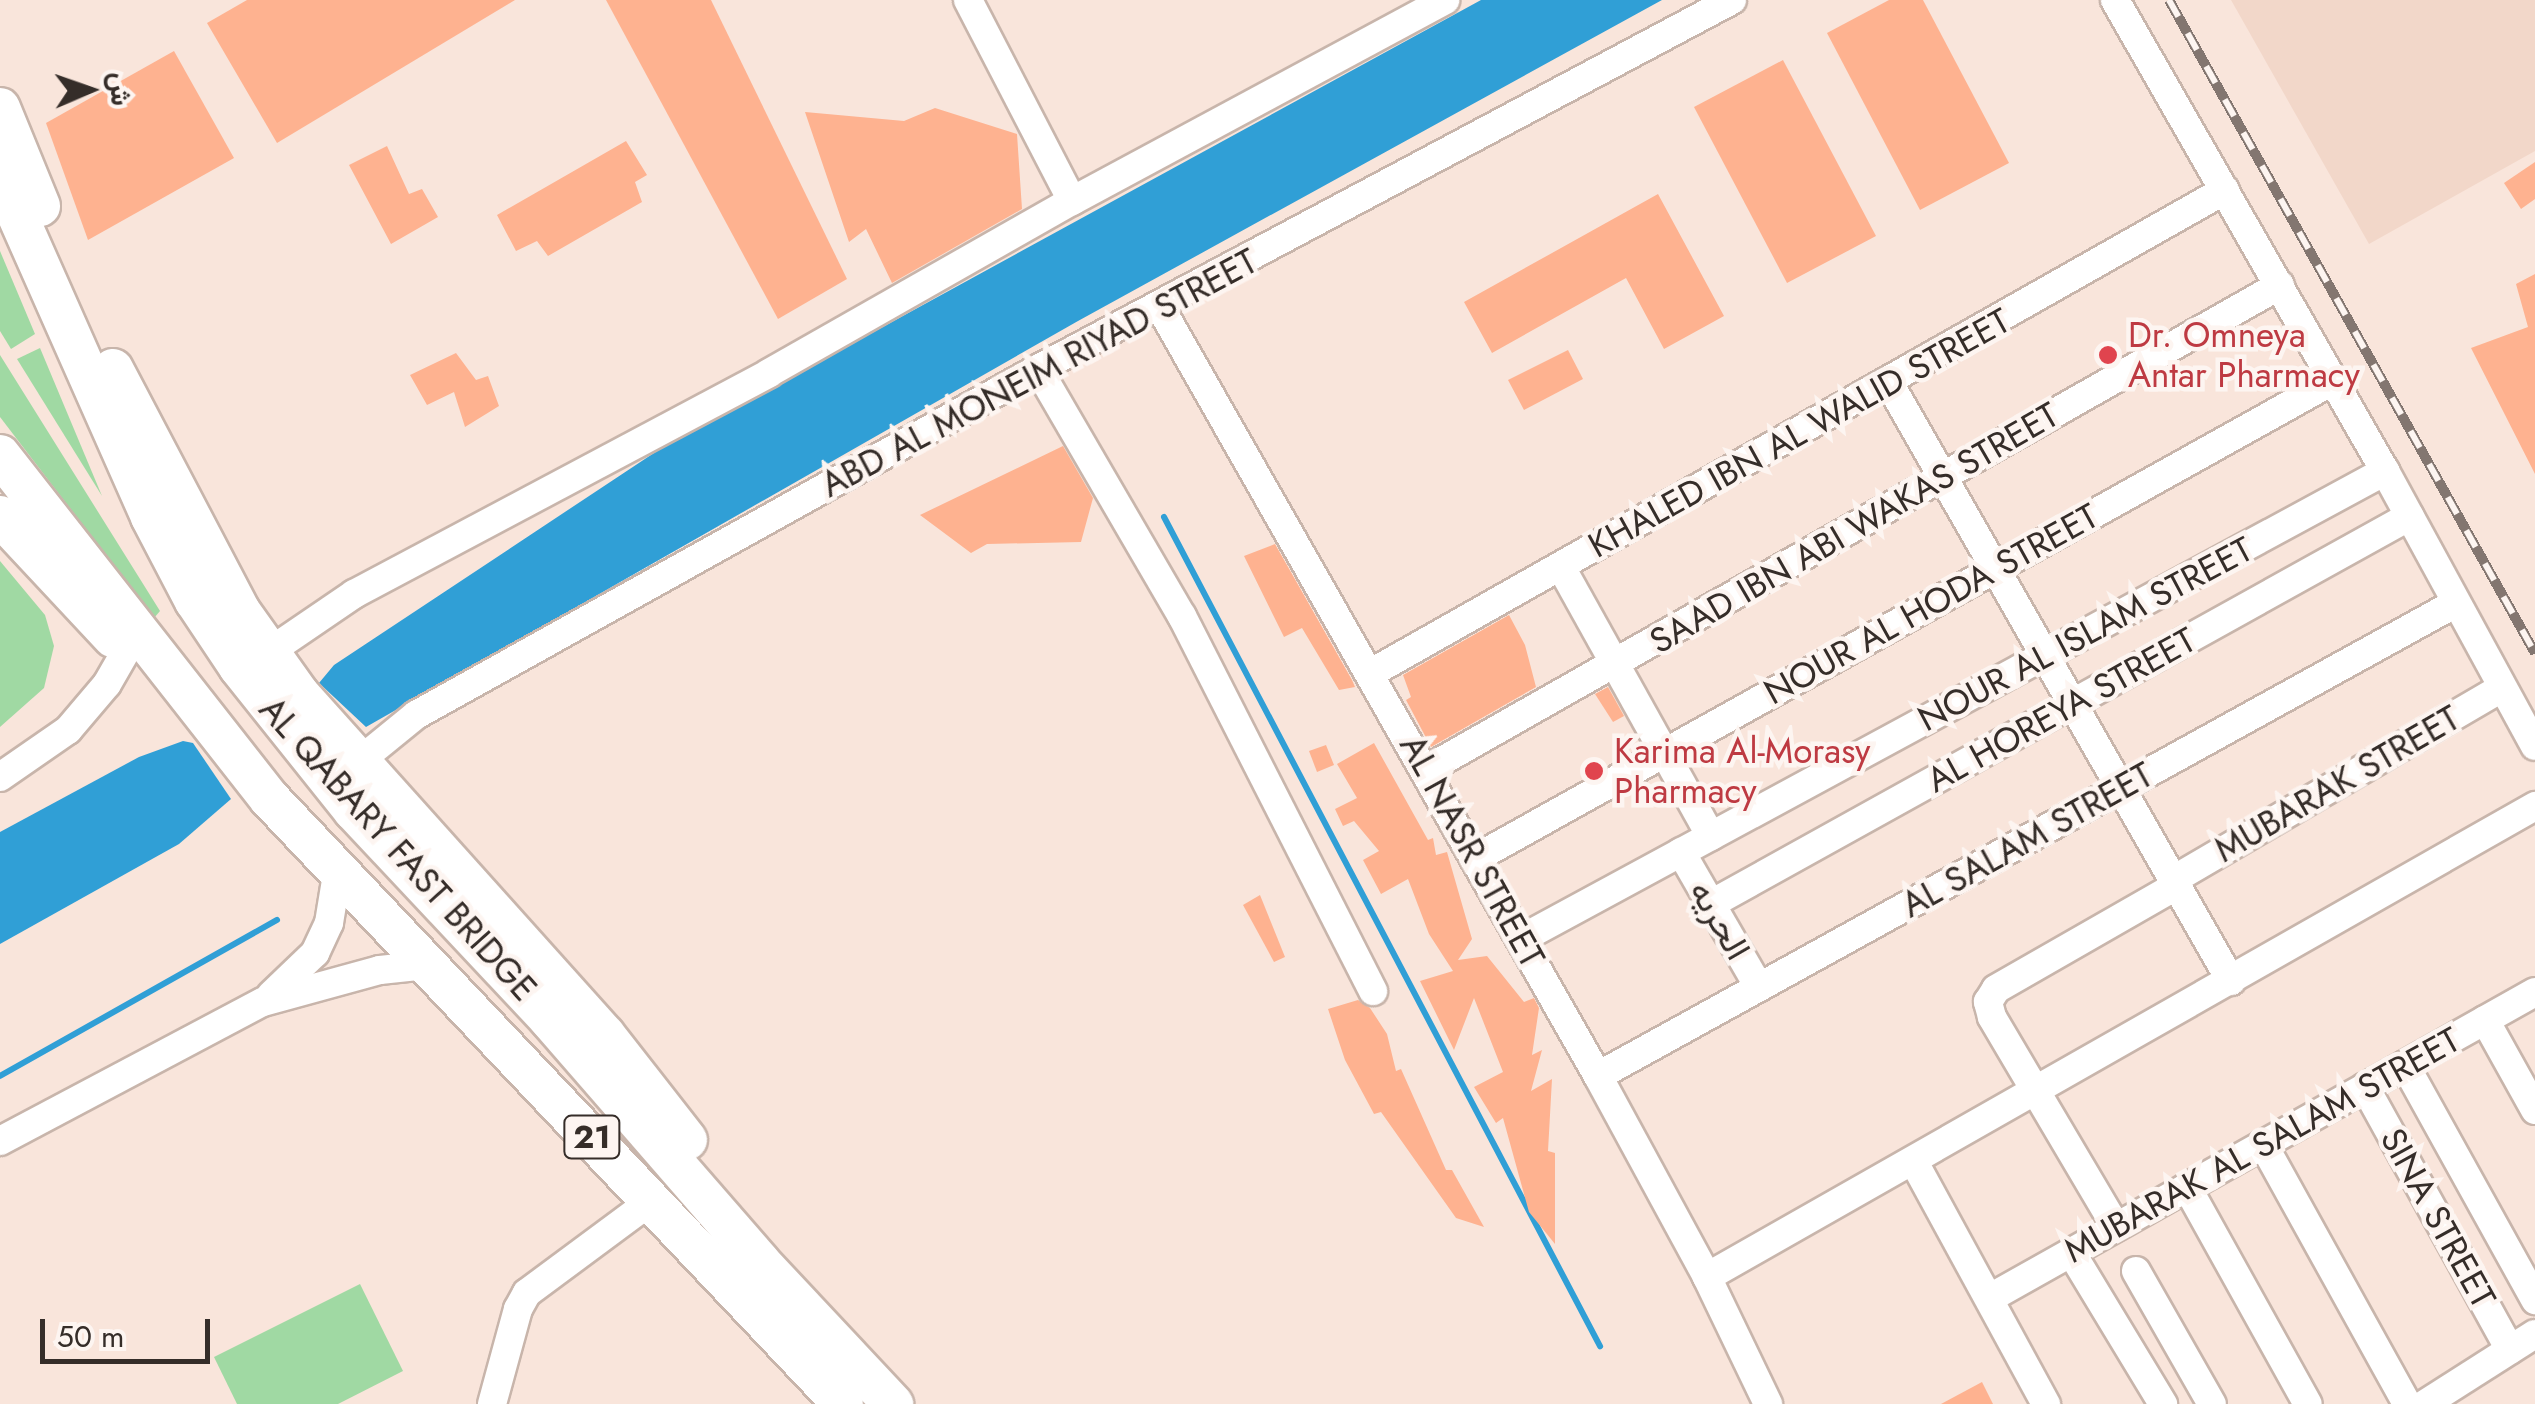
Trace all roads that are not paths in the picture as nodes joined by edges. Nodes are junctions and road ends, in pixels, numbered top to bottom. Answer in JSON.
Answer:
{"nodes":[{"id":1,"x":968,"y":0,"type":"edge"},
{"id":2,"x":1445,"y":0,"type":"edge"},
{"id":3,"x":1732,"y":0,"type":"edge"},
{"id":4,"x":2115,"y":0,"type":"edge"},
{"id":5,"x":0,"y":108,"type":"edge"},
{"id":6,"x":0,"y":176,"type":"edge"},
{"id":7,"x":2224,"y":190,"type":"junction"},
{"id":8,"x":1072,"y":201,"type":"junction"},
{"id":9,"x":2280,"y":284,"type":"junction"},
{"id":10,"x":1160,"y":307,"type":"junction"},
{"id":11,"x":1038,"y":369,"type":"junction"},
{"id":12,"x":2334,"y":380,"type":"junction"},
{"id":13,"x":1889,"y":383,"type":"junction"},
{"id":14,"x":0,"y":455,"type":"edge"},
{"id":15,"x":2385,"y":471,"type":"junction"},
{"id":16,"x":1943,"y":477,"type":"junction"},
{"id":17,"x":0,"y":516,"type":"edge"},
{"id":18,"x":2410,"y":516,"type":"junction"},
{"id":19,"x":1561,"y":567,"type":"junction"},
{"id":20,"x":1995,"y":568,"type":"junction"},
{"id":21,"x":2456,"y":603,"type":"junction"},
{"id":22,"x":126,"y":651,"type":"junction"},
{"id":23,"x":2045,"y":656,"type":"junction"},
{"id":24,"x":254,"y":660,"type":"junction"},
{"id":25,"x":1615,"y":664,"type":"junction"},
{"id":26,"x":1371,"y":673,"type":"junction"},
{"id":27,"x":2501,"y":688,"type":"junction"},
{"id":28,"x":2072,"y":704,"type":"junction"},
{"id":29,"x":205,"y":722,"type":"junction"},
{"id":30,"x":2535,"y":746,"type":"edge"},
{"id":31,"x":1664,"y":752,"type":"junction"},
{"id":32,"x":357,"y":762,"type":"junction"},
{"id":33,"x":1426,"y":770,"type":"junction"},
{"id":34,"x":0,"y":778,"type":"edge"},
{"id":35,"x":2120,"y":788,"type":"junction"},
{"id":36,"x":2535,"y":806,"type":"edge"},
{"id":37,"x":1711,"y":836,"type":"junction"},
{"id":38,"x":1682,"y":852,"type":"junction"},
{"id":39,"x":1476,"y":858,"type":"junction"},
{"id":40,"x":337,"y":874,"type":"junction"},
{"id":41,"x":2175,"y":883,"type":"junction"},
{"id":42,"x":1712,"y":904,"type":"junction"},
{"id":43,"x":1521,"y":939,"type":"junction"},
{"id":44,"x":427,"y":966,"type":"junction"},
{"id":45,"x":2231,"y":981,"type":"junction"},
{"id":46,"x":1760,"y":988,"type":"junction"},
{"id":47,"x":1373,"y":991,"type":"dead end"},
{"id":48,"x":2535,"y":992,"type":"edge"},
{"id":49,"x":263,"y":1002,"type":"junction"},
{"id":50,"x":2485,"y":1020,"type":"junction"},
{"id":51,"x":2405,"y":1065,"type":"junction"},
{"id":52,"x":1598,"y":1076,"type":"junction"},
{"id":53,"x":2365,"y":1087,"type":"junction"},
{"id":54,"x":2037,"y":1093,"type":"junction"},
{"id":55,"x":2535,"y":1110,"type":"edge"},
{"id":56,"x":0,"y":1141,"type":"edge"},
{"id":57,"x":2263,"y":1144,"type":"junction"},
{"id":58,"x":1914,"y":1162,"type":"junction"},
{"id":59,"x":2187,"y":1187,"type":"junction"},
{"id":60,"x":652,"y":1200,"type":"junction"},
{"id":61,"x":2116,"y":1227,"type":"junction"},
{"id":62,"x":2072,"y":1252,"type":"junction"},
{"id":63,"x":760,"y":1262,"type":"junction"},
{"id":64,"x":2136,"y":1271,"type":"dead end"},
{"id":65,"x":1707,"y":1277,"type":"junction"},
{"id":66,"x":1990,"y":1298,"type":"junction"},
{"id":67,"x":2535,"y":1300,"type":"edge"},
{"id":68,"x":2535,"y":1334,"type":"edge"},
{"id":69,"x":2510,"y":1350,"type":"junction"},
{"id":70,"x":492,"y":1404,"type":"edge"},
{"id":71,"x":842,"y":1404,"type":"edge"},
{"id":72,"x":893,"y":1404,"type":"edge"},
{"id":73,"x":1768,"y":1404,"type":"edge"},
{"id":74,"x":2046,"y":1404,"type":"edge"},
{"id":75,"x":2163,"y":1404,"type":"edge"},
{"id":76,"x":2212,"y":1404,"type":"edge"},
{"id":77,"x":2308,"y":1404,"type":"edge"},
{"id":78,"x":2407,"y":1404,"type":"edge"},
{"id":79,"x":2425,"y":1404,"type":"edge"}],
"edges":[{"from":1,"to":8,"type":"street"},
{"from":2,"to":8,"type":"street"},
{"from":3,"to":10,"type":"street","name":"ABD AL MONEIM RIYAD STREET"},
{"from":4,"to":7,"type":"street"},
{"from":5,"to":24,"type":"highway"},
{"from":6,"to":24,"type":"highway","name":"AL QABARY FAST BRIDGE"},
{"from":7,"to":9,"type":"street"},
{"from":7,"to":13,"type":"street","name":"KHALED IBN AL WALID STREET"},
{"from":8,"to":24,"type":"street"},
{"from":9,"to":12,"type":"street"},
{"from":9,"to":16,"type":"street","name":"SAAD IBN ABI WAKAS STREET"},
{"from":10,"to":11,"type":"street","name":"ABD AL MONEIM RIYAD STREET"},
{"from":10,"to":26,"type":"street","name":"AL NASR STREET"},
{"from":11,"to":32,"type":"street","name":"ABD AL MONEIM RIYAD STREET"},
{"from":11,"to":47,"type":"street"},
{"from":12,"to":15,"type":"street"},
{"from":12,"to":20,"type":"street","name":"NOUR AL HODA STREET"},
{"from":13,"to":16,"type":"street"},
{"from":13,"to":19,"type":"street","name":"KHALED IBN AL WALID STREET"},
{"from":14,"to":29,"type":"highway","name":"AL QABARY FAST BRIDGE"},
{"from":15,"to":18,"type":"street"},
{"from":15,"to":23,"type":"street","name":"NOUR AL ISLAM STREET"},
{"from":16,"to":20,"type":"street"},
{"from":16,"to":25,"type":"street","name":"SAAD IBN ABI WAKAS STREET"},
{"from":17,"to":22,"type":"highway"},
{"from":18,"to":21,"type":"street"},
{"from":18,"to":28,"type":"street","name":"AL HOREYA STREET"},
{"from":19,"to":25,"type":"street"},
{"from":19,"to":26,"type":"street","name":"KHALED IBN AL WALID STREET"},
{"from":20,"to":23,"type":"street"},
{"from":20,"to":31,"type":"street","name":"NOUR AL HODA STREET"},
{"from":21,"to":27,"type":"street"},
{"from":21,"to":35,"type":"street","name":"AL SALAM STREET"},
{"from":22,"to":29,"type":"highway"},
{"from":22,"to":34,"type":"street"},
{"from":23,"to":28,"type":"street"},
{"from":23,"to":37,"type":"street","name":"NOUR AL ISLAM STREET"},
{"from":24,"to":32,"type":"highway"},
{"from":24,"to":63,"type":"highway","name":"AL QABARY FAST BRIDGE"},
{"from":25,"to":31,"type":"street"},
{"from":25,"to":33,"type":"street","name":"SAAD IBN ABI WAKAS STREET"},
{"from":26,"to":33,"type":"street","name":"AL NASR STREET"},
{"from":27,"to":30,"type":"street"},
{"from":27,"to":41,"type":"street","name":"MUBARAK STREET"},
{"from":28,"to":35,"type":"street"},
{"from":28,"to":42,"type":"street","name":"AL HOREYA STREET"},
{"from":29,"to":40,"type":"highway","name":"AL QABARY FAST BRIDGE"},
{"from":31,"to":37,"type":"street"},
{"from":31,"to":39,"type":"street","name":"NOUR AL HODA STREET"},
{"from":32,"to":63,"type":"highway"},
{"from":33,"to":39,"type":"street","name":"AL NASR STREET"},
{"from":35,"to":41,"type":"street"},
{"from":35,"to":46,"type":"street","name":"AL SALAM STREET"},
{"from":36,"to":45,"type":"street"},
{"from":37,"to":38,"type":"street","name":"NOUR AL ISLAM STREET"},
{"from":38,"to":42,"type":"street","name":"الحريه"},
{"from":38,"to":43,"type":"street","name":"NOUR AL ISLAM STREET"},
{"from":39,"to":43,"type":"street","name":"AL NASR STREET"},
{"from":40,"to":44,"type":"highway","number":"21"},
{"from":40,"to":49,"type":"street"},
{"from":41,"to":45,"type":"street"},
{"from":41,"to":54,"type":"street","name":"MUBARAK STREET"},
{"from":42,"to":46,"type":"street","name":"الحريه"},
{"from":43,"to":52,"type":"street","name":"AL NASR STREET"},
{"from":44,"to":49,"type":"street"},
{"from":44,"to":60,"type":"highway","number":"21"},
{"from":45,"to":54,"type":"street"},
{"from":46,"to":52,"type":"street","name":"AL SALAM STREET"},
{"from":48,"to":50,"type":"street","name":"MUBARAK AL SALAM STREET"},
{"from":49,"to":56,"type":"street"},
{"from":50,"to":51,"type":"street","name":"MUBARAK AL SALAM STREET"},
{"from":50,"to":55,"type":"street"},
{"from":51,"to":53,"type":"street","name":"MUBARAK AL SALAM STREET"},
{"from":51,"to":67,"type":"street"},
{"from":52,"to":65,"type":"street","name":"AL NASR STREET"},
{"from":53,"to":57,"type":"street","name":"MUBARAK AL SALAM STREET"},
{"from":53,"to":69,"type":"street","name":"SINA STREET"},
{"from":54,"to":58,"type":"street"},
{"from":54,"to":61,"type":"street"},
{"from":57,"to":59,"type":"street","name":"MUBARAK AL SALAM STREET"},
{"from":57,"to":78,"type":"street"},
{"from":58,"to":65,"type":"street"},
{"from":58,"to":66,"type":"street"},
{"from":59,"to":61,"type":"street","name":"MUBARAK AL SALAM STREET"},
{"from":59,"to":77,"type":"street"},
{"from":60,"to":70,"type":"street"},
{"from":60,"to":71,"type":"highway","number":"21"},
{"from":61,"to":62,"type":"street","name":"MUBARAK AL SALAM STREET"},
{"from":62,"to":66,"type":"street","name":"MUBARAK AL SALAM STREET"},
{"from":62,"to":75,"type":"street"},
{"from":63,"to":72,"type":"highway"},
{"from":64,"to":76,"type":"street"},
{"from":65,"to":73,"type":"street","name":"AL NASR STREET"},
{"from":66,"to":74,"type":"street"},
{"from":68,"to":69,"type":"street"},
{"from":69,"to":79,"type":"street"}]}
